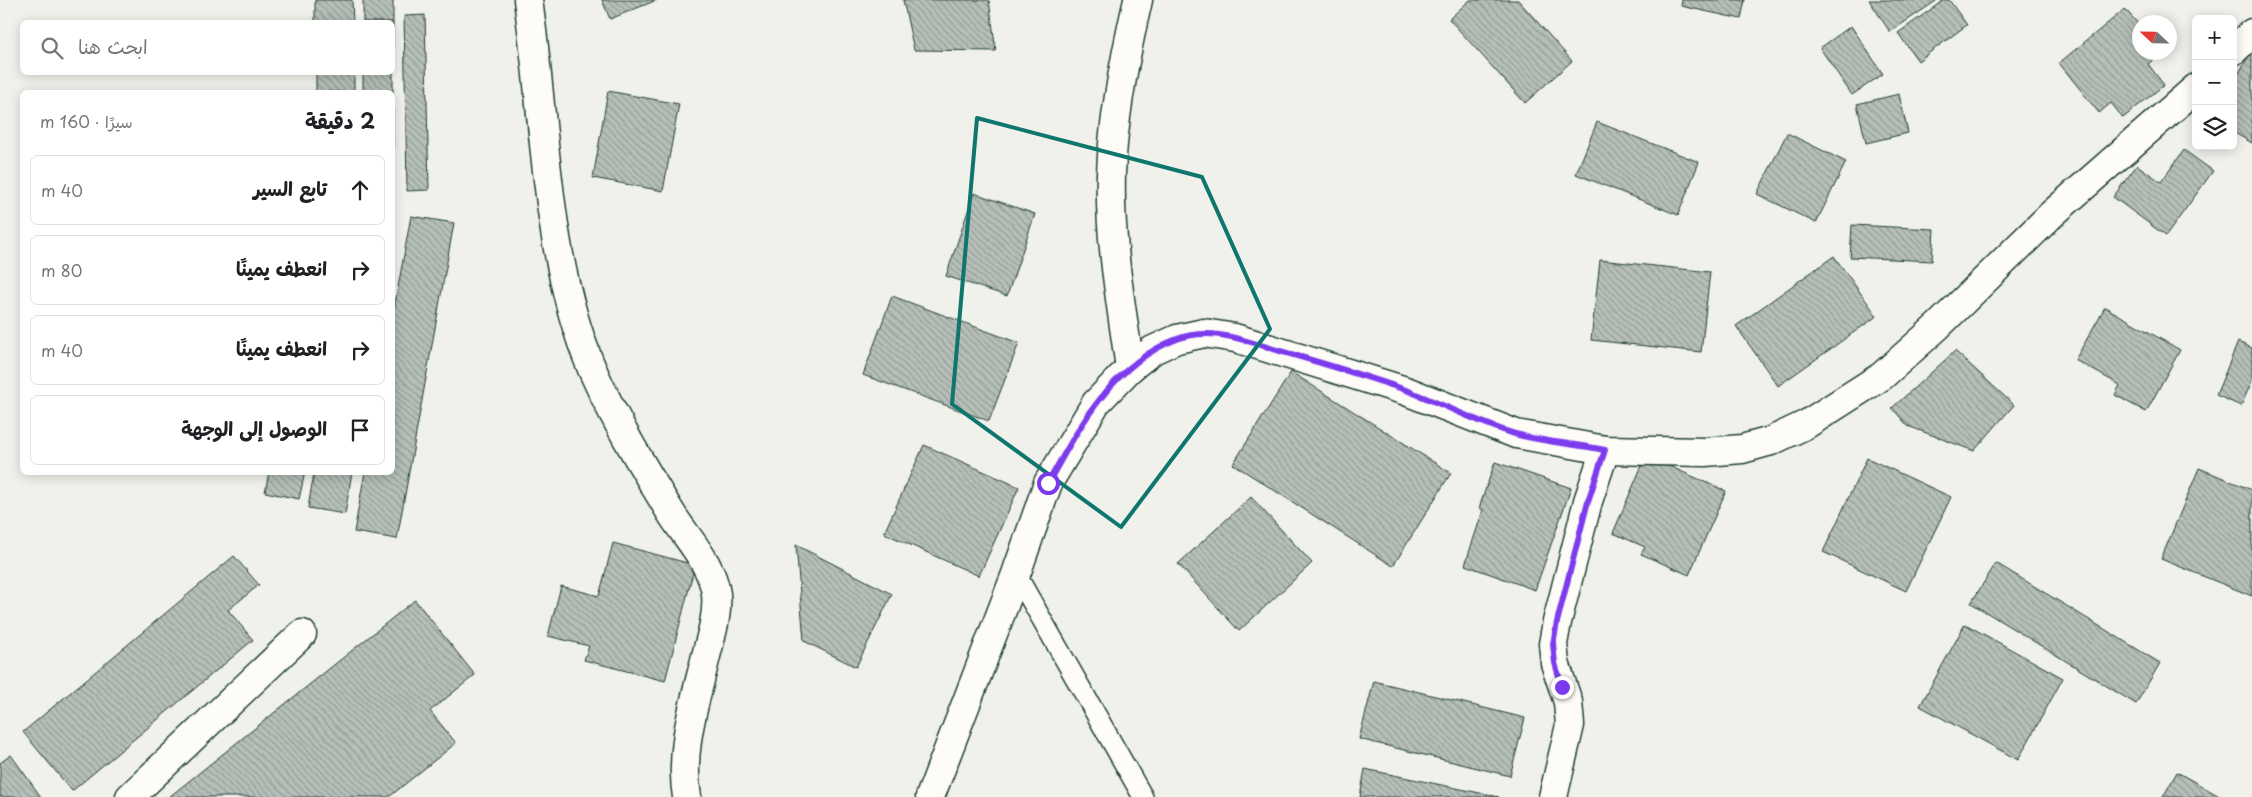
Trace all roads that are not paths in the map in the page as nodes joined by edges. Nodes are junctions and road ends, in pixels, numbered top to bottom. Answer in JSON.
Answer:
{"nodes":[{"id":1,"x":528,"y":0,"type":"edge"},
{"id":2,"x":1138,"y":0,"type":"edge"},
{"id":3,"x":2252,"y":33,"type":"edge"},
{"id":4,"x":2237,"y":47,"type":"edge"},
{"id":5,"x":2192,"y":92,"type":"edge"},
{"id":6,"x":1130,"y":368,"type":"junction"},
{"id":7,"x":1605,"y":450,"type":"junction"},
{"id":8,"x":1016,"y":574,"type":"junction"},
{"id":9,"x":302,"y":634,"type":"dead end"},
{"id":10,"x":130,"y":797,"type":"edge"},
{"id":11,"x":687,"y":797,"type":"edge"},
{"id":12,"x":930,"y":797,"type":"edge"},
{"id":13,"x":1143,"y":797,"type":"edge"},
{"id":14,"x":1553,"y":797,"type":"edge"}],
"edges":[{"from":1,"to":11,"type":"street"},
{"from":2,"to":6,"type":"street"},
{"from":3,"to":4,"type":"street"},
{"from":5,"to":7,"type":"street"},
{"from":6,"to":7,"type":"street"},
{"from":6,"to":8,"type":"street"},
{"from":7,"to":14,"type":"street"},
{"from":8,"to":12,"type":"street"},
{"from":8,"to":13,"type":"lane"},
{"from":9,"to":10,"type":"street"}]}
